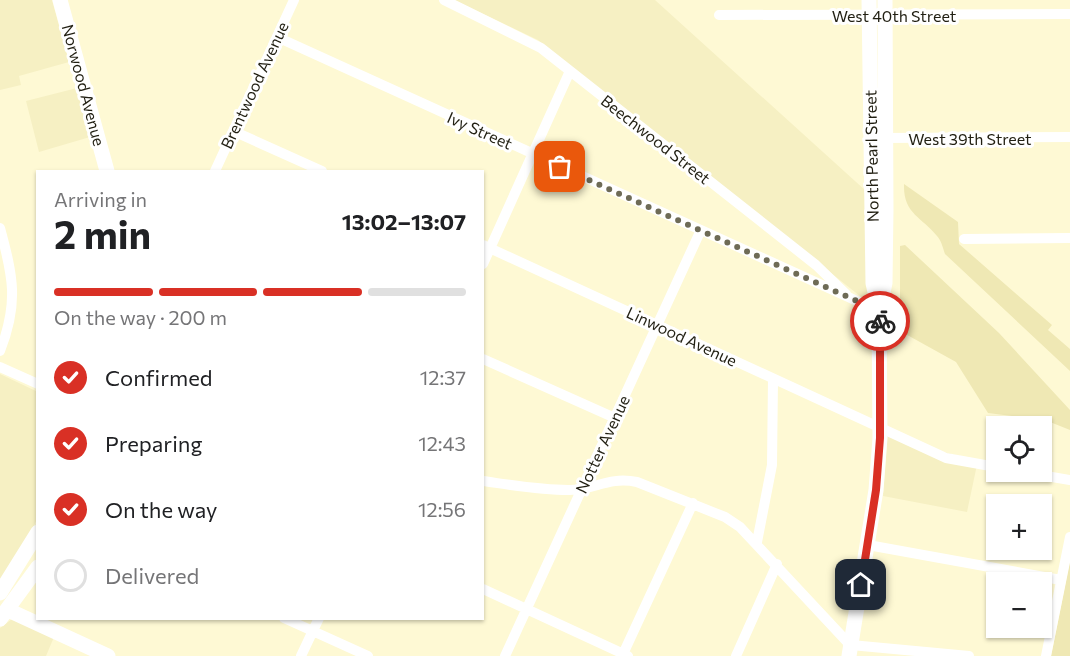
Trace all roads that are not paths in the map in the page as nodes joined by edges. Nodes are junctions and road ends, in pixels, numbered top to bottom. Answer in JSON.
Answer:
{"nodes":[{"id":1,"x":60,"y":0,"type":"edge"},
{"id":2,"x":294,"y":0,"type":"edge"},
{"id":3,"x":444,"y":0,"type":"edge"},
{"id":4,"x":877,"y":8,"type":"edge"},
{"id":5,"x":1070,"y":14,"type":"edge"},
{"id":6,"x":719,"y":15,"type":"dead end"},
{"id":7,"x":277,"y":37,"type":"junction"},
{"id":8,"x":570,"y":71,"type":"junction"},
{"id":9,"x":233,"y":131,"type":"junction"},
{"id":10,"x":1070,"y":137,"type":"edge"},
{"id":11,"x":878,"y":138,"type":"junction"},
{"id":12,"x":533,"y":154,"type":"junction"},
{"id":13,"x":107,"y":170,"type":"edge"},
{"id":14,"x":214,"y":170,"type":"edge"},
{"id":15,"x":320,"y":170,"type":"edge"},
{"id":16,"x":0,"y":228,"type":"edge"},
{"id":17,"x":700,"y":232,"type":"junction"},
{"id":18,"x":1070,"y":238,"type":"edge"},
{"id":19,"x":964,"y":239,"type":"dead end"},
{"id":20,"x":487,"y":247,"type":"edge"},
{"id":21,"x":853,"y":300,"type":"junction"},
{"id":22,"x":879,"y":311,"type":"junction"},
{"id":23,"x":657,"y":324,"type":"junction"},
{"id":24,"x":0,"y":351,"type":"edge"},
{"id":25,"x":484,"y":359,"type":"edge"},
{"id":26,"x":0,"y":367,"type":"edge"},
{"id":27,"x":773,"y":379,"type":"junction"},
{"id":28,"x":36,"y":383,"type":"edge"},
{"id":29,"x":615,"y":418,"type":"junction"},
{"id":30,"x":880,"y":428,"type":"junction"},
{"id":31,"x":986,"y":466,"type":"edge"},
{"id":32,"x":1052,"y":477,"type":"edge"},
{"id":33,"x":1070,"y":480,"type":"edge"},
{"id":34,"x":484,"y":481,"type":"edge"},
{"id":35,"x":581,"y":488,"type":"junction"},
{"id":36,"x":693,"y":503,"type":"junction"},
{"id":37,"x":36,"y":535,"type":"edge"},
{"id":38,"x":1070,"y":537,"type":"edge"},
{"id":39,"x":757,"y":542,"type":"junction"},
{"id":40,"x":868,"y":545,"type":"junction"},
{"id":41,"x":36,"y":556,"type":"edge"},
{"id":42,"x":777,"y":564,"type":"junction"},
{"id":43,"x":36,"y":570,"type":"edge"},
{"id":44,"x":1061,"y":580,"type":"junction"},
{"id":45,"x":29,"y":581,"type":"junction"},
{"id":46,"x":484,"y":589,"type":"edge"},
{"id":47,"x":0,"y":593,"type":"edge"},
{"id":48,"x":526,"y":609,"type":"junction"},
{"id":49,"x":4,"y":615,"type":"edge"},
{"id":50,"x":288,"y":620,"type":"edge"},
{"id":51,"x":318,"y":620,"type":"edge"},
{"id":52,"x":313,"y":631,"type":"junction"},
{"id":53,"x":852,"y":652,"type":"edge"},
{"id":54,"x":626,"y":655,"type":"edge"},
{"id":55,"x":108,"y":656,"type":"edge"},
{"id":56,"x":301,"y":656,"type":"edge"},
{"id":57,"x":368,"y":656,"type":"edge"},
{"id":58,"x":505,"y":656,"type":"edge"},
{"id":59,"x":736,"y":656,"type":"edge"},
{"id":60,"x":969,"y":656,"type":"edge"},
{"id":61,"x":1046,"y":656,"type":"edge"}],
"edges":[{"from":1,"to":13,"type":"street","name":"Norwood Avenue"},
{"from":2,"to":7,"type":"street","name":"Brentwood Avenue"},
{"from":3,"to":8,"type":"street","name":"Beechwood Street"},
{"from":4,"to":5,"type":"street","name":"West 40th Street"},
{"from":4,"to":6,"type":"street","name":"West 40th Street"},
{"from":4,"to":11,"type":"street","name":"North Pearl Street"},
{"from":7,"to":9,"type":"street","name":"Brentwood Avenue"},
{"from":7,"to":12,"type":"street","name":"Ivy Street"},
{"from":8,"to":12,"type":"street"},
{"from":8,"to":21,"type":"street","name":"Beechwood Street"},
{"from":9,"to":14,"type":"street","name":"Brentwood Avenue"},
{"from":9,"to":15,"type":"street"},
{"from":10,"to":11,"type":"street","name":"West 39th Street"},
{"from":11,"to":22,"type":"street","name":"North Pearl Street"},
{"from":12,"to":17,"type":"street","name":"Ivy Street"},
{"from":12,"to":20,"type":"street"},
{"from":16,"to":24,"type":"street"},
{"from":17,"to":21,"type":"street","name":"Ivy Street"},
{"from":17,"to":23,"type":"street","name":"Notter Avenue"},
{"from":18,"to":19,"type":"street"},
{"from":20,"to":23,"type":"street","name":"Linwood Avenue"},
{"from":21,"to":22,"type":"street","name":"Ivy Street"},
{"from":22,"to":30,"type":"street","name":"North Pearl Street"},
{"from":23,"to":27,"type":"street","name":"Linwood Avenue"},
{"from":23,"to":29,"type":"street","name":"Notter Avenue"},
{"from":25,"to":29,"type":"street"},
{"from":26,"to":28,"type":"street"},
{"from":27,"to":30,"type":"street","name":"Linwood Avenue"},
{"from":27,"to":39,"type":"street"},
{"from":29,"to":35,"type":"street","name":"Notter Avenue"},
{"from":30,"to":31,"type":"street","name":"Linwood Avenue"},
{"from":30,"to":40,"type":"street","name":"North Pearl Street"},
{"from":32,"to":33,"type":"street"},
{"from":34,"to":35,"type":"street"},
{"from":35,"to":36,"type":"street"},
{"from":35,"to":48,"type":"street","name":"Notter Avenue"},
{"from":36,"to":39,"type":"street"},
{"from":36,"to":54,"type":"street"},
{"from":37,"to":47,"type":"street"},
{"from":38,"to":44,"type":"street"},
{"from":39,"to":42,"type":"street"},
{"from":40,"to":44,"type":"street"},
{"from":40,"to":53,"type":"street","name":"North Pearl Street"},
{"from":41,"to":45,"type":"street"},
{"from":42,"to":53,"type":"street"},
{"from":42,"to":59,"type":"street"},
{"from":43,"to":45,"type":"street"},
{"from":44,"to":61,"type":"street"},
{"from":45,"to":49,"type":"street"},
{"from":46,"to":48,"type":"street"},
{"from":48,"to":54,"type":"street"},
{"from":48,"to":58,"type":"street","name":"Notter Avenue"},
{"from":49,"to":55,"type":"street"},
{"from":50,"to":52,"type":"street"},
{"from":51,"to":52,"type":"street"},
{"from":52,"to":56,"type":"street"},
{"from":52,"to":57,"type":"street"},
{"from":53,"to":60,"type":"street"}]}
